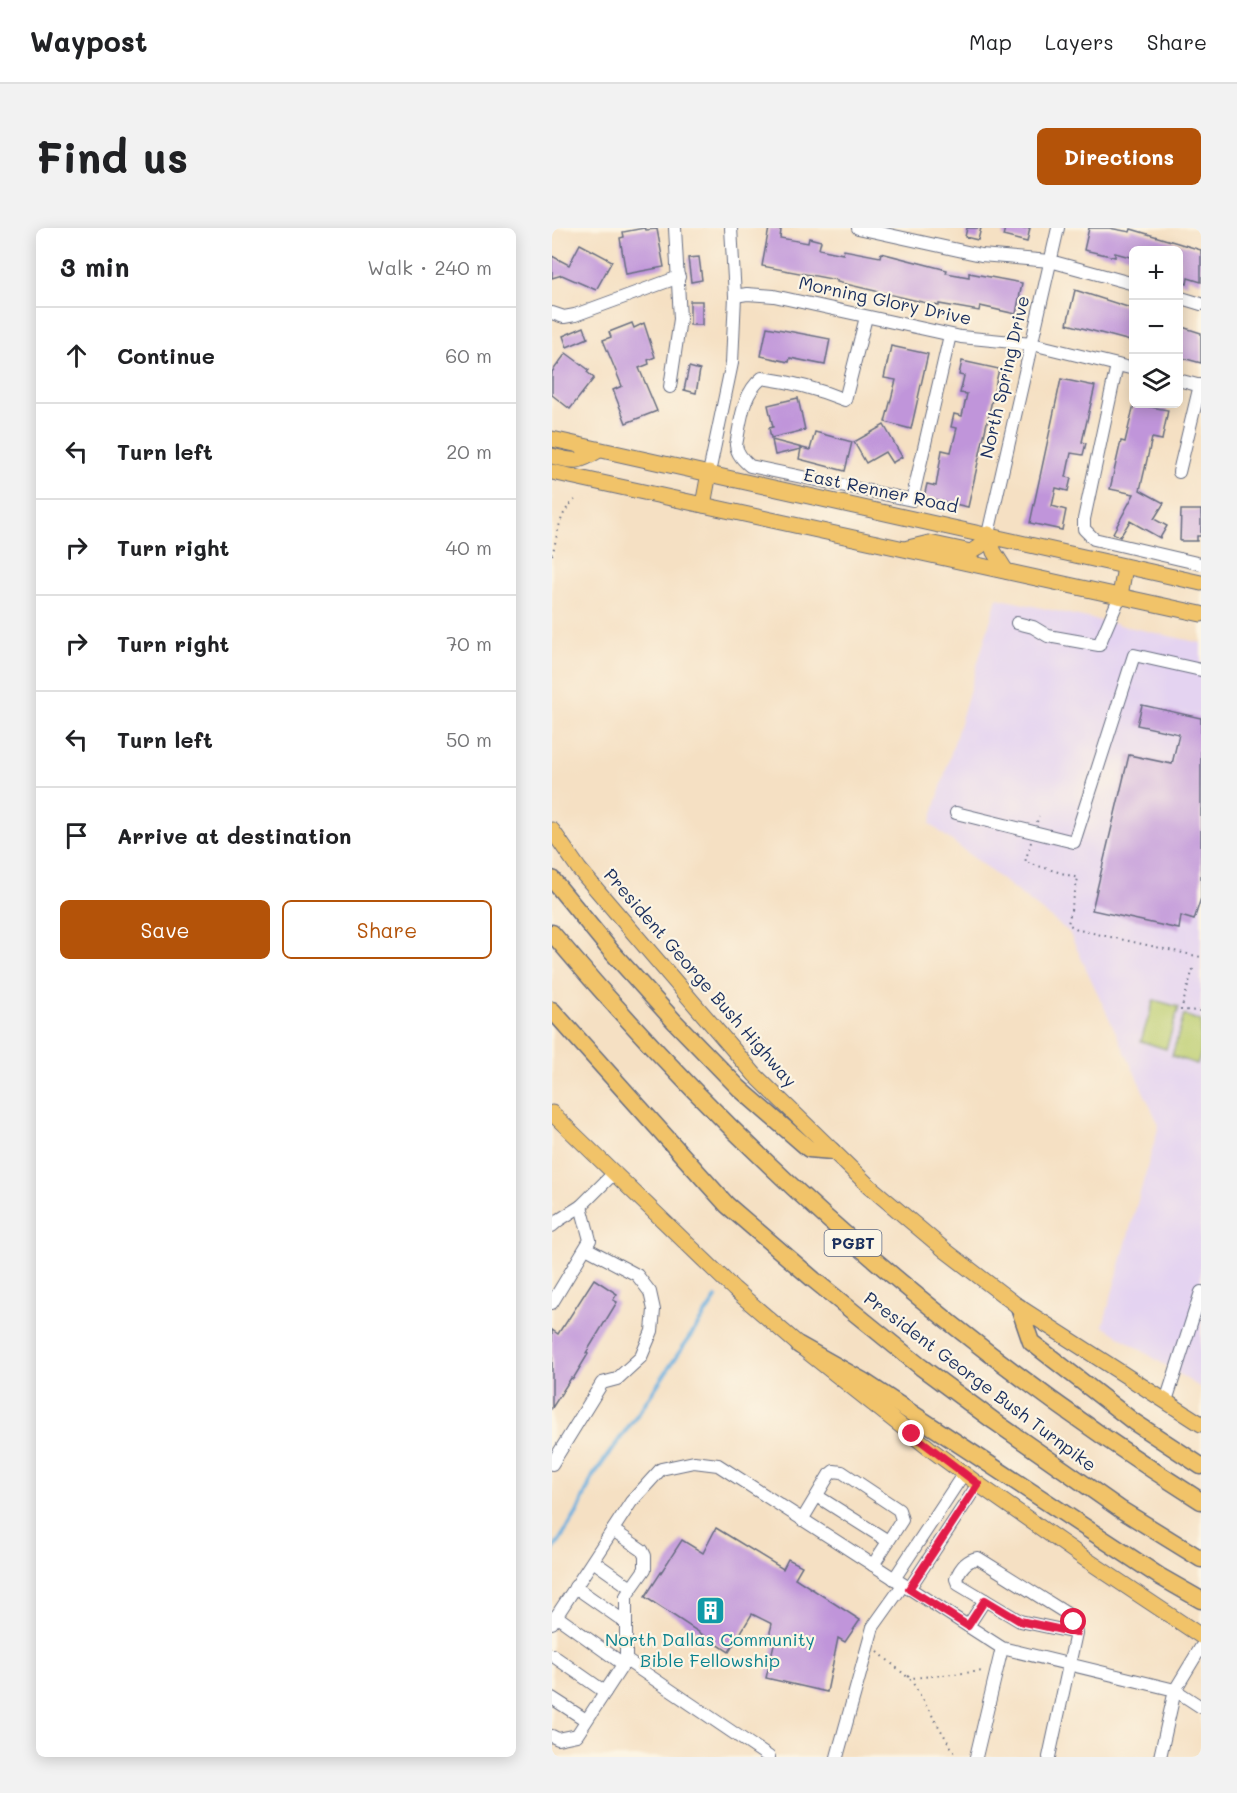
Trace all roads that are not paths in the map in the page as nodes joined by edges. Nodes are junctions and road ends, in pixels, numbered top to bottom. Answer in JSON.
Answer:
{"nodes":[{"id":1,"x":675,"y":228,"type":"edge"},
{"id":2,"x":731,"y":228,"type":"edge"},
{"id":3,"x":858,"y":228,"type":"edge"},
{"id":4,"x":1058,"y":228,"type":"edge"},
{"id":5,"x":1050,"y":261,"type":"junction"},
{"id":6,"x":679,"y":278,"type":"junction"},
{"id":7,"x":1129,"y":283,"type":"edge"},
{"id":8,"x":735,"y":296,"type":"junction"},
{"id":9,"x":1183,"y":298,"type":"edge"},
{"id":10,"x":1201,"y":304,"type":"edge"},
{"id":11,"x":552,"y":313,"type":"edge"},
{"id":12,"x":866,"y":316,"type":"junction"},
{"id":13,"x":950,"y":335,"type":"junction"},
{"id":14,"x":1032,"y":344,"type":"junction"},
{"id":15,"x":1117,"y":365,"type":"junction"},
{"id":16,"x":1129,"y":368,"type":"edge"},
{"id":17,"x":1183,"y":381,"type":"edge"},
{"id":18,"x":1201,"y":386,"type":"edge"},
{"id":19,"x":670,"y":387,"type":"dead end"},
{"id":20,"x":552,"y":439,"type":"edge"},
{"id":21,"x":599,"y":450,"type":"junction"},
{"id":22,"x":552,"y":456,"type":"edge"},
{"id":23,"x":552,"y":472,"type":"edge"},
{"id":24,"x":1179,"y":472,"type":"dead end"},
{"id":25,"x":709,"y":473,"type":"junction"},
{"id":26,"x":703,"y":505,"type":"junction"},
{"id":27,"x":988,"y":534,"type":"junction"},
{"id":28,"x":905,"y":549,"type":"junction"},
{"id":29,"x":1201,"y":564,"type":"edge"},
{"id":30,"x":1125,"y":567,"type":"junction"},
{"id":31,"x":1006,"y":571,"type":"junction"},
{"id":32,"x":1201,"y":583,"type":"edge"},
{"id":33,"x":1120,"y":596,"type":"junction"},
{"id":34,"x":1201,"y":614,"type":"edge"},
{"id":35,"x":1017,"y":623,"type":"dead end"},
{"id":36,"x":1201,"y":670,"type":"edge"},
{"id":37,"x":956,"y":813,"type":"dead end"},
{"id":38,"x":552,"y":830,"type":"edge"},
{"id":39,"x":552,"y":879,"type":"edge"},
{"id":40,"x":552,"y":933,"type":"edge"},
{"id":41,"x":552,"y":1010,"type":"edge"},
{"id":42,"x":552,"y":1113,"type":"edge"},
{"id":43,"x":832,"y":1151,"type":"junction"},
{"id":44,"x":614,"y":1173,"type":"junction"},
{"id":45,"x":581,"y":1206,"type":"junction"},
{"id":46,"x":552,"y":1226,"type":"edge"},
{"id":47,"x":586,"y":1248,"type":"junction"},
{"id":48,"x":1201,"y":1292,"type":"edge"},
{"id":49,"x":552,"y":1303,"type":"edge"},
{"id":50,"x":1019,"y":1306,"type":"junction"},
{"id":51,"x":799,"y":1345,"type":"junction"},
{"id":52,"x":1166,"y":1401,"type":"junction"},
{"id":53,"x":1201,"y":1424,"type":"edge"},
{"id":54,"x":552,"y":1464,"type":"edge"},
{"id":55,"x":1201,"y":1466,"type":"edge"},
{"id":56,"x":964,"y":1473,"type":"junction"},
{"id":57,"x":978,"y":1484,"type":"junction"},
{"id":58,"x":817,"y":1496,"type":"junction"},
{"id":59,"x":1201,"y":1501,"type":"edge"},
{"id":60,"x":802,"y":1520,"type":"junction"},
{"id":61,"x":613,"y":1530,"type":"junction"},
{"id":62,"x":888,"y":1541,"type":"junction"},
{"id":63,"x":1201,"y":1559,"type":"edge"},
{"id":64,"x":593,"y":1561,"type":"junction"},
{"id":65,"x":873,"y":1565,"type":"junction"},
{"id":66,"x":902,"y":1584,"type":"junction"},
{"id":67,"x":575,"y":1587,"type":"junction"},
{"id":68,"x":631,"y":1588,"type":"junction"},
{"id":69,"x":985,"y":1600,"type":"junction"},
{"id":70,"x":1201,"y":1600,"type":"edge"},
{"id":71,"x":554,"y":1620,"type":"edge"},
{"id":72,"x":625,"y":1622,"type":"junction"},
{"id":73,"x":968,"y":1626,"type":"junction"},
{"id":74,"x":1076,"y":1633,"type":"junction"},
{"id":75,"x":1201,"y":1636,"type":"edge"},
{"id":76,"x":1201,"y":1647,"type":"edge"},
{"id":77,"x":1002,"y":1648,"type":"junction"},
{"id":78,"x":552,"y":1655,"type":"edge"},
{"id":79,"x":624,"y":1662,"type":"junction"},
{"id":80,"x":1069,"y":1664,"type":"junction"},
{"id":81,"x":1175,"y":1690,"type":"junction"},
{"id":82,"x":605,"y":1692,"type":"junction"},
{"id":83,"x":552,"y":1698,"type":"edge"},
{"id":84,"x":1201,"y":1707,"type":"edge"},
{"id":85,"x":586,"y":1720,"type":"junction"},
{"id":86,"x":552,"y":1736,"type":"edge"},
{"id":87,"x":769,"y":1757,"type":"edge"},
{"id":88,"x":837,"y":1757,"type":"edge"},
{"id":89,"x":976,"y":1757,"type":"edge"},
{"id":90,"x":1049,"y":1757,"type":"edge"},
{"id":91,"x":1160,"y":1757,"type":"edge"}],
"edges":[{"from":1,"to":6,"type":"street"},
{"from":2,"to":8,"type":"street"},
{"from":3,"to":5,"type":"street"},
{"from":4,"to":5,"type":"street","name":"North Spring Drive"},
{"from":5,"to":7,"type":"street"},
{"from":5,"to":14,"type":"street","name":"North Spring Drive"},
{"from":6,"to":11,"type":"street"},
{"from":6,"to":19,"type":"street"},
{"from":8,"to":12,"type":"street","name":"Morning Glory Drive"},
{"from":8,"to":25,"type":"street"},
{"from":9,"to":10,"type":"street"},
{"from":12,"to":13,"type":"street","name":"Morning Glory Drive"},
{"from":12,"to":13,"type":"street"},
{"from":13,"to":14,"type":"street","name":"Morning Glory Drive"},
{"from":14,"to":15,"type":"street","name":"Morning Glory Drive"},
{"from":14,"to":27,"type":"street","name":"North Spring Drive"},
{"from":15,"to":16,"type":"street","name":"Morning Glory Drive"},
{"from":15,"to":29,"type":"street"},
{"from":17,"to":18,"type":"street"},
{"from":18,"to":24,"type":"street"},
{"from":20,"to":21,"type":"main road","name":"East Renner Road"},
{"from":21,"to":22,"type":"main road"},
{"from":21,"to":25,"type":"main road","name":"East Renner Road"},
{"from":23,"to":26,"type":"main road"},
{"from":25,"to":26,"type":"main road"},
{"from":25,"to":27,"type":"main road","name":"East Renner Road"},
{"from":26,"to":28,"type":"main road"},
{"from":27,"to":28,"type":"main road"},
{"from":27,"to":30,"type":"main road","name":"East Renner Road"},
{"from":27,"to":31,"type":"main road"},
{"from":28,"to":31,"type":"main road"},
{"from":30,"to":32,"type":"main road","name":"East Renner Road"},
{"from":30,"to":33,"type":"main road"},
{"from":31,"to":33,"type":"main road"},
{"from":33,"to":34,"type":"main road"},
{"from":33,"to":35,"type":"street"},
{"from":36,"to":37,"type":"street"},
{"from":38,"to":43,"type":"main road","name":"President George Bush Highway"},
{"from":39,"to":43,"type":"highway"},
{"from":40,"to":59,"type":"highway","name":"President George Bush Turnpike","number":"PGBT"},
{"from":41,"to":63,"type":"highway","name":"President George Bush Turnpike","number":"PGBT"},
{"from":42,"to":44,"type":"main road"},
{"from":43,"to":50,"type":"main road","name":"President George Bush Highway"},
{"from":44,"to":45,"type":"street"},
{"from":44,"to":51,"type":"main road"},
{"from":45,"to":46,"type":"street"},
{"from":45,"to":47,"type":"street"},
{"from":47,"to":49,"type":"street"},
{"from":47,"to":54,"type":"street"},
{"from":48,"to":52,"type":"street"},
{"from":50,"to":52,"type":"main road","name":"President George Bush Highway"},
{"from":50,"to":55,"type":"highway"},
{"from":51,"to":56,"type":"main road"},
{"from":51,"to":70,"type":"highway"},
{"from":52,"to":53,"type":"main road","name":"President George Bush Highway"},
{"from":56,"to":57,"type":"main road"},
{"from":56,"to":66,"type":"street"},
{"from":57,"to":66,"type":"street"},
{"from":57,"to":75,"type":"main road"},
{"from":58,"to":60,"type":"street"},
{"from":58,"to":62,"type":"street"},
{"from":58,"to":62,"type":"street"},
{"from":60,"to":61,"type":"street"},
{"from":60,"to":65,"type":"street"},
{"from":61,"to":64,"type":"street"},
{"from":61,"to":68,"type":"street"},
{"from":62,"to":65,"type":"street"},
{"from":64,"to":67,"type":"street"},
{"from":64,"to":68,"type":"street"},
{"from":65,"to":66,"type":"street"},
{"from":66,"to":73,"type":"street"},
{"from":66,"to":88,"type":"street"},
{"from":67,"to":71,"type":"street"},
{"from":67,"to":72,"type":"street"},
{"from":68,"to":72,"type":"street"},
{"from":69,"to":73,"type":"street"},
{"from":69,"to":74,"type":"street"},
{"from":69,"to":74,"type":"street"},
{"from":71,"to":79,"type":"street"},
{"from":72,"to":79,"type":"street"},
{"from":73,"to":77,"type":"street"},
{"from":74,"to":80,"type":"street"},
{"from":76,"to":81,"type":"street"},
{"from":77,"to":80,"type":"street"},
{"from":77,"to":89,"type":"street"},
{"from":78,"to":82,"type":"street"},
{"from":79,"to":82,"type":"street"},
{"from":79,"to":87,"type":"street"},
{"from":80,"to":81,"type":"street"},
{"from":80,"to":90,"type":"street"},
{"from":81,"to":84,"type":"street"},
{"from":81,"to":91,"type":"street"},
{"from":82,"to":85,"type":"street"},
{"from":83,"to":85,"type":"street"},
{"from":85,"to":86,"type":"street"}]}
